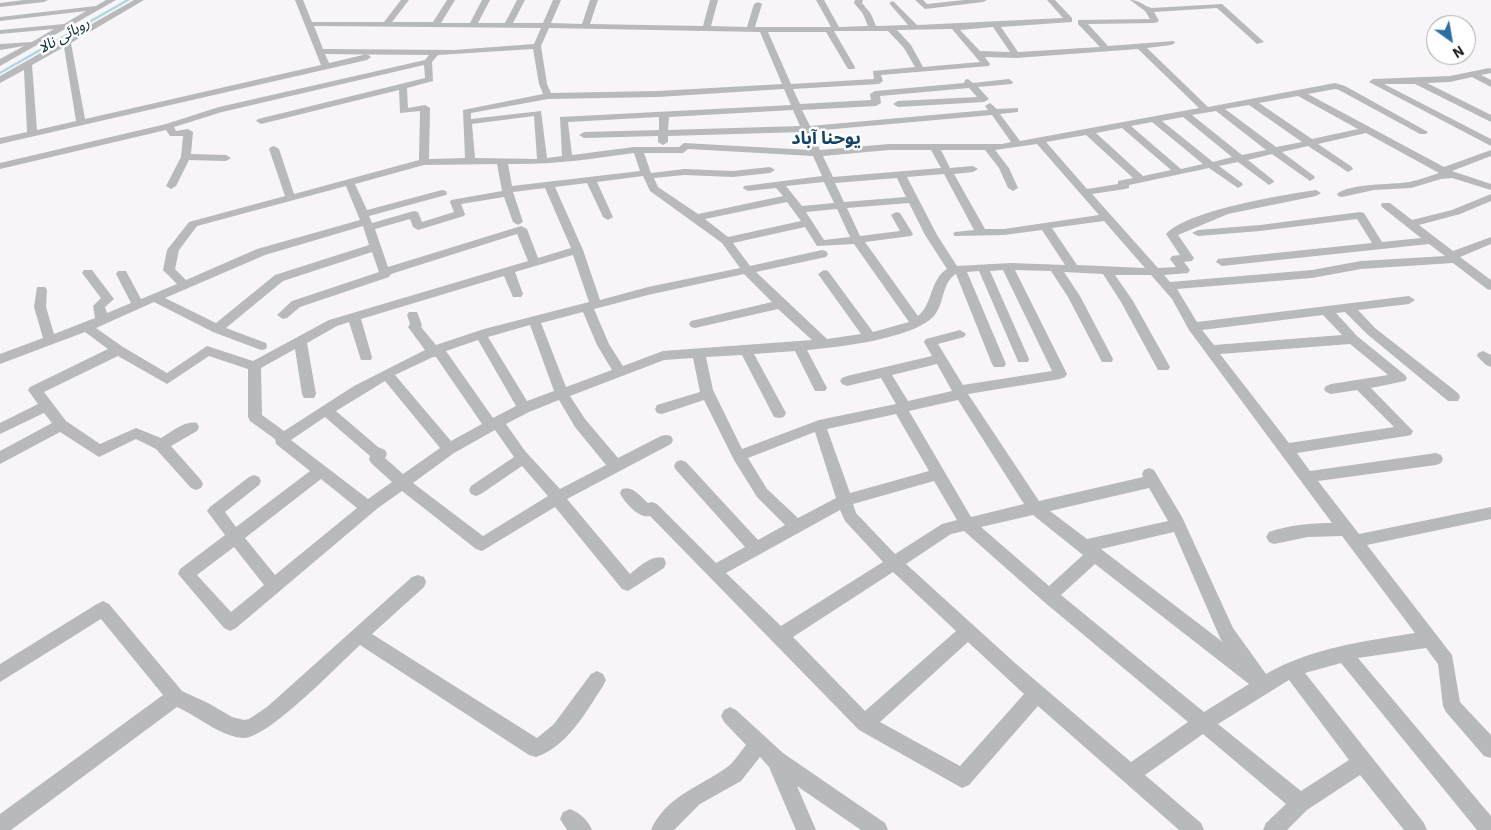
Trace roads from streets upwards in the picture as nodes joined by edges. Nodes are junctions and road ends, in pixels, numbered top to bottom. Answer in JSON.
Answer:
{"nodes":[{"id":1,"x":44,"y":0,"type":"edge"},
{"id":2,"x":112,"y":0,"type":"edge"},
{"id":3,"x":140,"y":0,"type":"edge"},
{"id":4,"x":299,"y":0,"type":"edge"},
{"id":5,"x":405,"y":0,"type":"edge"},
{"id":6,"x":451,"y":0,"type":"edge"},
{"id":7,"x":486,"y":0,"type":"edge"},
{"id":8,"x":521,"y":0,"type":"edge"},
{"id":9,"x":557,"y":0,"type":"edge"},
{"id":10,"x":594,"y":0,"type":"edge"},
{"id":11,"x":714,"y":0,"type":"edge"},
{"id":12,"x":820,"y":0,"type":"edge"},
{"id":13,"x":859,"y":0,"type":"edge"},
{"id":14,"x":919,"y":0,"type":"edge"},
{"id":15,"x":983,"y":0,"type":"edge"},
{"id":16,"x":1050,"y":0,"type":"edge"},
{"id":17,"x":1134,"y":0,"type":"edge"},
{"id":18,"x":893,"y":3,"type":"dead end"},
{"id":19,"x":758,"y":4,"type":"dead end"},
{"id":20,"x":0,"y":5,"type":"edge"},
{"id":21,"x":98,"y":8,"type":"junction"},
{"id":22,"x":1148,"y":9,"type":"junction"},
{"id":23,"x":0,"y":19,"type":"edge"},
{"id":24,"x":308,"y":24,"type":"junction"},
{"id":25,"x":71,"y":25,"type":"junction"},
{"id":26,"x":386,"y":25,"type":"junction"},
{"id":27,"x":996,"y":25,"type":"junction"},
{"id":28,"x":435,"y":26,"type":"junction"},
{"id":29,"x":472,"y":26,"type":"junction"},
{"id":30,"x":508,"y":26,"type":"junction"},
{"id":31,"x":546,"y":26,"type":"junction"},
{"id":32,"x":585,"y":26,"type":"junction"},
{"id":33,"x":956,"y":27,"type":"junction"},
{"id":34,"x":873,"y":28,"type":"junction"},
{"id":35,"x":890,"y":28,"type":"junction"},
{"id":36,"x":915,"y":28,"type":"junction"},
{"id":37,"x":832,"y":29,"type":"junction"},
{"id":38,"x":706,"y":30,"type":"junction"},
{"id":39,"x":750,"y":30,"type":"junction"},
{"id":40,"x":764,"y":30,"type":"junction"},
{"id":41,"x":0,"y":32,"type":"edge"},
{"id":42,"x":38,"y":42,"type":"junction"},
{"id":43,"x":67,"y":42,"type":"junction"},
{"id":44,"x":1260,"y":42,"type":"dead end"},
{"id":45,"x":1171,"y":43,"type":"dead end"},
{"id":46,"x":537,"y":46,"type":"junction"},
{"id":47,"x":1140,"y":46,"type":"junction"},
{"id":48,"x":0,"y":47,"type":"edge"},
{"id":49,"x":1106,"y":49,"type":"junction"},
{"id":50,"x":320,"y":51,"type":"junction"},
{"id":51,"x":390,"y":52,"type":"junction"},
{"id":52,"x":436,"y":53,"type":"junction"},
{"id":53,"x":978,"y":54,"type":"junction"},
{"id":54,"x":1016,"y":55,"type":"junction"},
{"id":55,"x":428,"y":62,"type":"junction"},
{"id":56,"x":0,"y":63,"type":"edge"},
{"id":57,"x":28,"y":64,"type":"junction"},
{"id":58,"x":326,"y":66,"type":"junction"},
{"id":59,"x":959,"y":66,"type":"junction"},
{"id":60,"x":851,"y":67,"type":"dead end"},
{"id":61,"x":921,"y":70,"type":"junction"},
{"id":62,"x":1489,"y":71,"type":"dead end"},
{"id":63,"x":1474,"y":74,"type":"junction"},
{"id":64,"x":0,"y":80,"type":"edge"},
{"id":65,"x":1009,"y":82,"type":"dead end"},
{"id":66,"x":1417,"y":82,"type":"junction"},
{"id":67,"x":1491,"y":84,"type":"edge"},
{"id":68,"x":970,"y":85,"type":"junction"},
{"id":69,"x":403,"y":86,"type":"junction"},
{"id":70,"x":788,"y":88,"type":"junction"},
{"id":71,"x":1299,"y":93,"type":"junction"},
{"id":72,"x":548,"y":96,"type":"junction"},
{"id":73,"x":984,"y":99,"type":"junction"},
{"id":74,"x":1251,"y":102,"type":"junction"},
{"id":75,"x":898,"y":104,"type":"dead end"},
{"id":76,"x":798,"y":108,"type":"junction"},
{"id":77,"x":1218,"y":108,"type":"junction"},
{"id":78,"x":1015,"y":110,"type":"dead end"},
{"id":79,"x":1206,"y":110,"type":"junction"},
{"id":80,"x":994,"y":112,"type":"junction"},
{"id":81,"x":664,"y":114,"type":"junction"},
{"id":82,"x":1185,"y":114,"type":"junction"},
{"id":83,"x":1154,"y":119,"type":"junction"},
{"id":84,"x":1491,"y":119,"type":"edge"},
{"id":85,"x":261,"y":121,"type":"dead end"},
{"id":86,"x":80,"y":122,"type":"junction"},
{"id":87,"x":468,"y":122,"type":"junction"},
{"id":88,"x":1124,"y":125,"type":"junction"},
{"id":89,"x":169,"y":126,"type":"junction"},
{"id":90,"x":807,"y":129,"type":"junction"},
{"id":91,"x":1366,"y":130,"type":"junction"},
{"id":92,"x":1088,"y":131,"type":"junction"},
{"id":93,"x":1423,"y":132,"type":"dead end"},
{"id":94,"x":32,"y":133,"type":"junction"},
{"id":95,"x":662,"y":133,"type":"junction"},
{"id":96,"x":584,"y":135,"type":"dead end"},
{"id":97,"x":1039,"y":140,"type":"junction"},
{"id":98,"x":0,"y":141,"type":"edge"},
{"id":99,"x":1309,"y":142,"type":"junction"},
{"id":100,"x":1491,"y":143,"type":"edge"},
{"id":101,"x":1018,"y":144,"type":"junction"},
{"id":102,"x":987,"y":146,"type":"junction"},
{"id":103,"x":934,"y":147,"type":"junction"},
{"id":104,"x":274,"y":148,"type":"dead end"},
{"id":105,"x":638,"y":150,"type":"junction"},
{"id":106,"x":664,"y":150,"type":"junction"},
{"id":107,"x":1274,"y":150,"type":"junction"},
{"id":108,"x":818,"y":153,"type":"junction"},
{"id":109,"x":1491,"y":153,"type":"edge"},
{"id":110,"x":186,"y":157,"type":"junction"},
{"id":111,"x":226,"y":158,"type":"dead end"},
{"id":112,"x":1240,"y":158,"type":"junction"},
{"id":113,"x":567,"y":160,"type":"junction"},
{"id":114,"x":470,"y":161,"type":"junction"},
{"id":115,"x":502,"y":161,"type":"junction"},
{"id":116,"x":424,"y":162,"type":"junction"},
{"id":117,"x":542,"y":162,"type":"junction"},
{"id":118,"x":1211,"y":165,"type":"junction"},
{"id":119,"x":0,"y":166,"type":"edge"},
{"id":120,"x":973,"y":169,"type":"dead end"},
{"id":121,"x":1348,"y":169,"type":"dead end"},
{"id":122,"x":770,"y":170,"type":"dead end"},
{"id":123,"x":947,"y":171,"type":"junction"},
{"id":124,"x":1178,"y":172,"type":"junction"},
{"id":125,"x":1448,"y":173,"type":"junction"},
{"id":126,"x":901,"y":174,"type":"junction"},
{"id":127,"x":647,"y":175,"type":"junction"},
{"id":128,"x":1310,"y":178,"type":"dead end"},
{"id":129,"x":828,"y":179,"type":"junction"},
{"id":130,"x":1141,"y":179,"type":"junction"},
{"id":131,"x":591,"y":180,"type":"junction"},
{"id":132,"x":349,"y":182,"type":"junction"},
{"id":133,"x":1268,"y":182,"type":"dead end"},
{"id":134,"x":778,"y":184,"type":"junction"},
{"id":135,"x":549,"y":185,"type":"junction"},
{"id":136,"x":171,"y":186,"type":"dead end"},
{"id":137,"x":1238,"y":186,"type":"dead end"},
{"id":138,"x":1491,"y":187,"type":"edge"},
{"id":139,"x":748,"y":188,"type":"dead end"},
{"id":140,"x":1013,"y":188,"type":"dead end"},
{"id":141,"x":442,"y":192,"type":"dead end"},
{"id":142,"x":508,"y":192,"type":"junction"},
{"id":143,"x":1085,"y":192,"type":"junction"},
{"id":144,"x":1316,"y":193,"type":"dead end"},
{"id":145,"x":1342,"y":194,"type":"dead end"},
{"id":146,"x":1491,"y":197,"type":"edge"},
{"id":147,"x":789,"y":198,"type":"junction"},
{"id":148,"x":291,"y":199,"type":"junction"},
{"id":149,"x":913,"y":200,"type":"junction"},
{"id":150,"x":1386,"y":205,"type":"dead end"},
{"id":151,"x":841,"y":207,"type":"junction"},
{"id":152,"x":798,"y":209,"type":"junction"},
{"id":153,"x":896,"y":215,"type":"dead end"},
{"id":154,"x":608,"y":217,"type":"dead end"},
{"id":155,"x":1107,"y":217,"type":"junction"},
{"id":156,"x":696,"y":218,"type":"junction"},
{"id":157,"x":366,"y":221,"type":"junction"},
{"id":158,"x":518,"y":222,"type":"dead end"},
{"id":159,"x":808,"y":223,"type":"junction"},
{"id":160,"x":1410,"y":224,"type":"junction"},
{"id":161,"x":1045,"y":226,"type":"junction"},
{"id":162,"x":982,"y":233,"type":"junction"},
{"id":163,"x":959,"y":234,"type":"dead end"},
{"id":164,"x":1198,"y":234,"type":"dead end"},
{"id":165,"x":857,"y":240,"type":"junction"},
{"id":166,"x":1432,"y":240,"type":"junction"},
{"id":167,"x":1491,"y":240,"type":"edge"},
{"id":168,"x":726,"y":241,"type":"junction"},
{"id":169,"x":1378,"y":244,"type":"junction"},
{"id":170,"x":374,"y":247,"type":"junction"},
{"id":171,"x":577,"y":250,"type":"junction"},
{"id":172,"x":822,"y":254,"type":"dead end"},
{"id":173,"x":1454,"y":258,"type":"junction"},
{"id":174,"x":534,"y":262,"type":"junction"},
{"id":175,"x":1222,"y":262,"type":"dead end"},
{"id":176,"x":983,"y":268,"type":"junction"},
{"id":177,"x":1008,"y":268,"type":"junction"},
{"id":178,"x":1055,"y":268,"type":"junction"},
{"id":179,"x":1074,"y":268,"type":"junction"},
{"id":180,"x":957,"y":269,"type":"junction"},
{"id":181,"x":508,"y":270,"type":"junction"},
{"id":182,"x":1106,"y":270,"type":"junction"},
{"id":183,"x":748,"y":271,"type":"junction"},
{"id":184,"x":385,"y":272,"type":"junction"},
{"id":185,"x":1156,"y":272,"type":"junction"},
{"id":186,"x":88,"y":273,"type":"dead end"},
{"id":187,"x":122,"y":274,"type":"dead end"},
{"id":188,"x":824,"y":274,"type":"dead end"},
{"id":189,"x":184,"y":284,"type":"junction"},
{"id":190,"x":1168,"y":286,"type":"junction"},
{"id":191,"x":1491,"y":286,"type":"edge"},
{"id":192,"x":40,"y":290,"type":"dead end"},
{"id":193,"x":517,"y":294,"type":"dead end"},
{"id":194,"x":153,"y":297,"type":"junction"},
{"id":195,"x":1409,"y":300,"type":"dead end"},
{"id":196,"x":137,"y":304,"type":"junction"},
{"id":197,"x":781,"y":304,"type":"junction"},
{"id":198,"x":592,"y":306,"type":"junction"},
{"id":199,"x":1348,"y":308,"type":"junction"},
{"id":200,"x":1327,"y":311,"type":"junction"},
{"id":201,"x":283,"y":315,"type":"dead end"},
{"id":202,"x":413,"y":315,"type":"dead end"},
{"id":203,"x":354,"y":317,"type":"junction"},
{"id":204,"x":102,"y":320,"type":"junction"},
{"id":205,"x":534,"y":320,"type":"junction"},
{"id":206,"x":695,"y":324,"type":"dead end"},
{"id":207,"x":918,"y":324,"type":"junction"},
{"id":208,"x":86,"y":327,"type":"junction"},
{"id":209,"x":1193,"y":327,"type":"junction"},
{"id":210,"x":217,"y":329,"type":"junction"},
{"id":211,"x":960,"y":334,"type":"dead end"},
{"id":212,"x":481,"y":335,"type":"junction"},
{"id":213,"x":870,"y":337,"type":"junction"},
{"id":214,"x":1353,"y":338,"type":"junction"},
{"id":215,"x":50,"y":341,"type":"junction"},
{"id":216,"x":300,"y":341,"type":"junction"},
{"id":217,"x":824,"y":344,"type":"junction"},
{"id":218,"x":261,"y":346,"type":"dead end"},
{"id":219,"x":798,"y":346,"type":"junction"},
{"id":220,"x":118,"y":350,"type":"junction"},
{"id":221,"x":1210,"y":350,"type":"junction"},
{"id":222,"x":746,"y":351,"type":"junction"},
{"id":223,"x":437,"y":352,"type":"junction"},
{"id":224,"x":1491,"y":352,"type":"edge"},
{"id":225,"x":698,"y":354,"type":"junction"},
{"id":226,"x":366,"y":357,"type":"dead end"},
{"id":227,"x":1023,"y":358,"type":"dead end"},
{"id":228,"x":0,"y":359,"type":"edge"},
{"id":229,"x":940,"y":359,"type":"junction"},
{"id":230,"x":1107,"y":359,"type":"dead end"},
{"id":231,"x":1491,"y":362,"type":"edge"},
{"id":232,"x":999,"y":364,"type":"dead end"},
{"id":233,"x":254,"y":366,"type":"junction"},
{"id":234,"x":1163,"y":367,"type":"dead end"},
{"id":235,"x":620,"y":372,"type":"junction"},
{"id":236,"x":884,"y":372,"type":"junction"},
{"id":237,"x":387,"y":375,"type":"junction"},
{"id":238,"x":846,"y":381,"type":"dead end"},
{"id":239,"x":1359,"y":384,"type":"junction"},
{"id":240,"x":820,"y":388,"type":"dead end"},
{"id":241,"x":1330,"y":389,"type":"dead end"},
{"id":242,"x":960,"y":392,"type":"junction"},
{"id":243,"x":309,"y":394,"type":"dead end"},
{"id":244,"x":562,"y":394,"type":"junction"},
{"id":245,"x":708,"y":394,"type":"junction"},
{"id":246,"x":1453,"y":397,"type":"dead end"},
{"id":247,"x":47,"y":405,"type":"junction"},
{"id":248,"x":524,"y":408,"type":"junction"},
{"id":249,"x":903,"y":408,"type":"junction"},
{"id":250,"x":662,"y":409,"type":"dead end"},
{"id":251,"x":326,"y":410,"type":"junction"},
{"id":252,"x":779,"y":413,"type":"dead end"},
{"id":253,"x":494,"y":424,"type":"junction"},
{"id":254,"x":60,"y":425,"type":"junction"},
{"id":255,"x":819,"y":425,"type":"junction"},
{"id":256,"x":192,"y":427,"type":"dead end"},
{"id":257,"x":0,"y":429,"type":"edge"},
{"id":258,"x":284,"y":438,"type":"junction"},
{"id":259,"x":666,"y":440,"type":"dead end"},
{"id":260,"x":161,"y":446,"type":"junction"},
{"id":261,"x":449,"y":449,"type":"junction"},
{"id":262,"x":1285,"y":449,"type":"junction"},
{"id":263,"x":739,"y":456,"type":"junction"},
{"id":264,"x":0,"y":458,"type":"edge"},
{"id":265,"x":523,"y":458,"type":"junction"},
{"id":266,"x":1436,"y":459,"type":"dead end"},
{"id":267,"x":616,"y":466,"type":"junction"},
{"id":268,"x":681,"y":466,"type":"dead end"},
{"id":269,"x":321,"y":471,"type":"junction"},
{"id":270,"x":938,"y":474,"type":"junction"},
{"id":271,"x":1307,"y":478,"type":"junction"},
{"id":272,"x":254,"y":481,"type":"dead end"},
{"id":273,"x":403,"y":483,"type":"junction"},
{"id":274,"x":196,"y":484,"type":"dead end"},
{"id":275,"x":476,"y":490,"type":"dead end"},
{"id":276,"x":627,"y":493,"type":"dead end"},
{"id":277,"x":558,"y":497,"type":"junction"},
{"id":278,"x":846,"y":500,"type":"junction"},
{"id":279,"x":368,"y":508,"type":"junction"},
{"id":280,"x":1035,"y":508,"type":"junction"},
{"id":281,"x":1491,"y":513,"type":"edge"},
{"id":282,"x":967,"y":524,"type":"junction"},
{"id":283,"x":1178,"y":525,"type":"junction"},
{"id":284,"x":798,"y":527,"type":"junction"},
{"id":285,"x":1351,"y":535,"type":"junction"},
{"id":286,"x":235,"y":536,"type":"junction"},
{"id":287,"x":1274,"y":538,"type":"dead end"},
{"id":288,"x":756,"y":549,"type":"junction"},
{"id":289,"x":1090,"y":550,"type":"junction"},
{"id":290,"x":658,"y":563,"type":"dead end"},
{"id":291,"x":894,"y":563,"type":"junction"},
{"id":292,"x":714,"y":572,"type":"junction"},
{"id":293,"x":418,"y":582,"type":"dead end"},
{"id":294,"x":274,"y":586,"type":"junction"},
{"id":295,"x":1049,"y":596,"type":"junction"},
{"id":296,"x":968,"y":631,"type":"junction"},
{"id":297,"x":359,"y":635,"type":"junction"},
{"id":298,"x":780,"y":636,"type":"junction"},
{"id":299,"x":1430,"y":639,"type":"junction"},
{"id":300,"x":1344,"y":654,"type":"junction"},
{"id":301,"x":1291,"y":669,"type":"junction"},
{"id":302,"x":0,"y":674,"type":"edge"},
{"id":303,"x":597,"y":680,"type":"dead end"},
{"id":304,"x":1264,"y":685,"type":"junction"},
{"id":305,"x":1038,"y":693,"type":"junction"},
{"id":306,"x":176,"y":697,"type":"junction"},
{"id":307,"x":730,"y":716,"type":"dead end"},
{"id":308,"x":1203,"y":723,"type":"junction"},
{"id":309,"x":865,"y":724,"type":"junction"},
{"id":310,"x":759,"y":744,"type":"junction"},
{"id":311,"x":1491,"y":749,"type":"edge"},
{"id":312,"x":776,"y":760,"type":"junction"},
{"id":313,"x":1362,"y":762,"type":"junction"},
{"id":314,"x":1130,"y":774,"type":"junction"},
{"id":315,"x":1300,"y":803,"type":"junction"},
{"id":316,"x":0,"y":826,"type":"edge"},
{"id":317,"x":661,"y":830,"type":"edge"},
{"id":318,"x":806,"y":830,"type":"edge"},
{"id":319,"x":878,"y":830,"type":"edge"},
{"id":320,"x":1194,"y":830,"type":"edge"},
{"id":321,"x":1273,"y":830,"type":"edge"},
{"id":322,"x":1417,"y":830,"type":"edge"},
{"id":323,"x":1490,"y":830,"type":"edge"}],
"edges":[{"from":1,"to":20,"type":"street"},
{"from":2,"to":21,"type":"street"},
{"from":3,"to":43,"type":"street"},
{"from":4,"to":24,"type":"street"},
{"from":5,"to":26,"type":"street"},
{"from":6,"to":28,"type":"street"},
{"from":7,"to":29,"type":"street"},
{"from":8,"to":30,"type":"street"},
{"from":9,"to":31,"type":"street"},
{"from":10,"to":32,"type":"street"},
{"from":11,"to":38,"type":"street"},
{"from":12,"to":37,"type":"street"},
{"from":13,"to":34,"type":"street"},
{"from":14,"to":15,"type":"street"},
{"from":16,"to":27,"type":"street"},
{"from":17,"to":22,"type":"street"},
{"from":18,"to":36,"type":"street"},
{"from":19,"to":39,"type":"street"},
{"from":21,"to":23,"type":"street"},
{"from":21,"to":25,"type":"street"},
{"from":22,"to":44,"type":"street"},
{"from":22,"to":49,"type":"street"},
{"from":24,"to":26,"type":"street"},
{"from":24,"to":50,"type":"street"},
{"from":25,"to":41,"type":"street"},
{"from":25,"to":42,"type":"street"},
{"from":26,"to":28,"type":"street"},
{"from":27,"to":33,"type":"street"},
{"from":27,"to":54,"type":"street"},
{"from":28,"to":29,"type":"street"},
{"from":29,"to":30,"type":"street"},
{"from":30,"to":31,"type":"street"},
{"from":31,"to":32,"type":"street"},
{"from":31,"to":46,"type":"street"},
{"from":32,"to":38,"type":"street"},
{"from":33,"to":36,"type":"street"},
{"from":33,"to":53,"type":"street"},
{"from":34,"to":35,"type":"street"},
{"from":34,"to":37,"type":"street"},
{"from":35,"to":36,"type":"street"},
{"from":35,"to":61,"type":"street"},
{"from":37,"to":40,"type":"street"},
{"from":37,"to":60,"type":"street"},
{"from":38,"to":39,"type":"street"},
{"from":39,"to":40,"type":"street"},
{"from":40,"to":70,"type":"street"},
{"from":42,"to":48,"type":"street"},
{"from":42,"to":56,"type":"street"},
{"from":43,"to":57,"type":"street"},
{"from":43,"to":86,"type":"street"},
{"from":45,"to":47,"type":"street"},
{"from":46,"to":52,"type":"street"},
{"from":46,"to":72,"type":"street"},
{"from":47,"to":49,"type":"street"},
{"from":47,"to":79,"type":"street"},
{"from":49,"to":54,"type":"street"},
{"from":50,"to":51,"type":"street"},
{"from":50,"to":58,"type":"street"},
{"from":51,"to":52,"type":"street"},
{"from":51,"to":58,"type":"street"},
{"from":52,"to":55,"type":"street"},
{"from":53,"to":54,"type":"street"},
{"from":53,"to":59,"type":"street"},
{"from":55,"to":69,"type":"street"},
{"from":55,"to":89,"type":"street"},
{"from":57,"to":64,"type":"street"},
{"from":57,"to":94,"type":"street"},
{"from":58,"to":86,"type":"street"},
{"from":59,"to":61,"type":"street"},
{"from":59,"to":68,"type":"street"},
{"from":61,"to":70,"type":"street"},
{"from":62,"to":63,"type":"street"},
{"from":63,"to":66,"type":"street"},
{"from":63,"to":67,"type":"street"},
{"from":65,"to":68,"type":"street"},
{"from":66,"to":84,"type":"street"},
{"from":66,"to":100,"type":"street"},
{"from":68,"to":73,"type":"street"},
{"from":68,"to":76,"type":"street"},
{"from":69,"to":85,"type":"street"},
{"from":69,"to":116,"type":"street"},
{"from":70,"to":72,"type":"street"},
{"from":70,"to":76,"type":"street"},
{"from":71,"to":74,"type":"street"},
{"from":71,"to":91,"type":"street"},
{"from":71,"to":93,"type":"street"},
{"from":72,"to":87,"type":"street"},
{"from":73,"to":75,"type":"street"},
{"from":73,"to":80,"type":"street"},
{"from":74,"to":77,"type":"street"},
{"from":74,"to":99,"type":"street"},
{"from":76,"to":81,"type":"street"},
{"from":76,"to":90,"type":"street"},
{"from":77,"to":79,"type":"street"},
{"from":77,"to":107,"type":"street"},
{"from":78,"to":80,"type":"street"},
{"from":79,"to":82,"type":"street"},
{"from":80,"to":90,"type":"street"},
{"from":80,"to":101,"type":"street"},
{"from":81,"to":95,"type":"street"},
{"from":81,"to":113,"type":"street"},
{"from":82,"to":83,"type":"street"},
{"from":82,"to":112,"type":"street"},
{"from":83,"to":88,"type":"street"},
{"from":83,"to":118,"type":"street"},
{"from":86,"to":94,"type":"street"},
{"from":87,"to":114,"type":"street"},
{"from":87,"to":117,"type":"street"},
{"from":88,"to":92,"type":"street"},
{"from":88,"to":124,"type":"street"},
{"from":89,"to":110,"type":"street"},
{"from":89,"to":119,"type":"street"},
{"from":90,"to":95,"type":"street"},
{"from":90,"to":108,"type":"street"},
{"from":91,"to":99,"type":"street"},
{"from":91,"to":125,"type":"street"},
{"from":92,"to":97,"type":"street"},
{"from":92,"to":130,"type":"street"},
{"from":94,"to":98,"type":"street"},
{"from":95,"to":96,"type":"street"},
{"from":95,"to":106,"type":"street"},
{"from":97,"to":101,"type":"street"},
{"from":97,"to":143,"type":"street"},
{"from":99,"to":107,"type":"street"},
{"from":99,"to":121,"type":"street"},
{"from":101,"to":102,"type":"street"},
{"from":102,"to":103,"type":"street"},
{"from":102,"to":140,"type":"street"},
{"from":103,"to":108,"type":"street"},
{"from":103,"to":123,"type":"street"},
{"from":104,"to":148,"type":"street"},
{"from":105,"to":106,"type":"street"},
{"from":105,"to":113,"type":"street"},
{"from":105,"to":127,"type":"street"},
{"from":106,"to":108,"type":"street"},
{"from":107,"to":112,"type":"street"},
{"from":107,"to":128,"type":"street"},
{"from":108,"to":129,"type":"street"},
{"from":109,"to":125,"type":"street"},
{"from":110,"to":111,"type":"street"},
{"from":110,"to":136,"type":"street"},
{"from":112,"to":118,"type":"street"},
{"from":112,"to":133,"type":"street"},
{"from":113,"to":117,"type":"street"},
{"from":114,"to":115,"type":"street"},
{"from":114,"to":116,"type":"street"},
{"from":115,"to":117,"type":"street"},
{"from":115,"to":142,"type":"street"},
{"from":116,"to":132,"type":"street"},
{"from":118,"to":124,"type":"street"},
{"from":118,"to":137,"type":"street"},
{"from":120,"to":123,"type":"street"},
{"from":122,"to":127,"type":"street"},
{"from":123,"to":126,"type":"street"},
{"from":123,"to":162,"type":"street"},
{"from":124,"to":130,"type":"street"},
{"from":125,"to":138,"type":"street"},
{"from":125,"to":145,"type":"street"},
{"from":126,"to":129,"type":"street"},
{"from":126,"to":149,"type":"street"},
{"from":127,"to":131,"type":"street"},
{"from":127,"to":156,"type":"street"},
{"from":129,"to":134,"type":"street"},
{"from":129,"to":151,"type":"street"},
{"from":130,"to":143,"type":"street"},
{"from":131,"to":135,"type":"street"},
{"from":131,"to":154,"type":"street"},
{"from":132,"to":148,"type":"street"},
{"from":132,"to":157,"type":"street"},
{"from":134,"to":139,"type":"street"},
{"from":134,"to":147,"type":"street"},
{"from":135,"to":142,"type":"street"},
{"from":135,"to":171,"type":"street"},
{"from":141,"to":157,"type":"street"},
{"from":142,"to":157,"type":"street"},
{"from":142,"to":158,"type":"street"},
{"from":143,"to":155,"type":"street"},
{"from":144,"to":185,"type":"street"},
{"from":146,"to":160,"type":"street"},
{"from":147,"to":152,"type":"street"},
{"from":147,"to":156,"type":"street"},
{"from":148,"to":189,"type":"street"},
{"from":149,"to":151,"type":"street"},
{"from":149,"to":180,"type":"street"},
{"from":150,"to":160,"type":"street"},
{"from":151,"to":152,"type":"street"},
{"from":151,"to":165,"type":"street"},
{"from":152,"to":159,"type":"street"},
{"from":153,"to":165,"type":"street"},
{"from":155,"to":161,"type":"street"},
{"from":155,"to":185,"type":"street"},
{"from":156,"to":168,"type":"street"},
{"from":157,"to":170,"type":"street"},
{"from":157,"to":189,"type":"street"},
{"from":159,"to":165,"type":"street"},
{"from":159,"to":168,"type":"street"},
{"from":160,"to":166,"type":"street"},
{"from":161,"to":162,"type":"street"},
{"from":161,"to":179,"type":"street"},
{"from":162,"to":163,"type":"street"},
{"from":164,"to":169,"type":"street"},
{"from":165,"to":207,"type":"street"},
{"from":166,"to":169,"type":"street"},
{"from":166,"to":173,"type":"street"},
{"from":167,"to":173,"type":"street"},
{"from":168,"to":183,"type":"street"},
{"from":169,"to":175,"type":"street"},
{"from":170,"to":184,"type":"street"},
{"from":170,"to":210,"type":"street"},
{"from":171,"to":174,"type":"street"},
{"from":171,"to":198,"type":"street"},
{"from":172,"to":183,"type":"street"},
{"from":173,"to":190,"type":"street"},
{"from":173,"to":191,"type":"street"},
{"from":174,"to":181,"type":"street"},
{"from":174,"to":184,"type":"street"},
{"from":176,"to":177,"type":"street"},
{"from":176,"to":180,"type":"street"},
{"from":176,"to":227,"type":"street"},
{"from":177,"to":178,"type":"street"},
{"from":177,"to":242,"type":"street"},
{"from":178,"to":179,"type":"street"},
{"from":178,"to":230,"type":"street"},
{"from":179,"to":182,"type":"street"},
{"from":180,"to":207,"type":"street"},
{"from":180,"to":232,"type":"street"},
{"from":181,"to":193,"type":"street"},
{"from":181,"to":203,"type":"street"},
{"from":182,"to":185,"type":"street"},
{"from":182,"to":234,"type":"street"},
{"from":183,"to":197,"type":"street"},
{"from":183,"to":198,"type":"street"},
{"from":184,"to":201,"type":"street"},
{"from":185,"to":190,"type":"street"},
{"from":186,"to":204,"type":"street"},
{"from":187,"to":196,"type":"street"},
{"from":188,"to":213,"type":"street"},
{"from":189,"to":194,"type":"street"},
{"from":190,"to":209,"type":"street"},
{"from":192,"to":215,"type":"street"},
{"from":194,"to":196,"type":"street"},
{"from":194,"to":210,"type":"street"},
{"from":195,"to":199,"type":"street"},
{"from":196,"to":204,"type":"street"},
{"from":197,"to":206,"type":"street"},
{"from":197,"to":217,"type":"street"},
{"from":198,"to":205,"type":"street"},
{"from":198,"to":235,"type":"street"},
{"from":199,"to":200,"type":"street"},
{"from":199,"to":246,"type":"street"},
{"from":200,"to":209,"type":"street"},
{"from":200,"to":214,"type":"street"},
{"from":202,"to":223,"type":"street"},
{"from":203,"to":216,"type":"street"},
{"from":203,"to":226,"type":"street"},
{"from":204,"to":208,"type":"street"},
{"from":205,"to":212,"type":"street"},
{"from":205,"to":244,"type":"street"},
{"from":207,"to":213,"type":"street"},
{"from":208,"to":215,"type":"street"},
{"from":208,"to":220,"type":"street"},
{"from":209,"to":221,"type":"street"},
{"from":210,"to":218,"type":"street"},
{"from":211,"to":229,"type":"street"},
{"from":212,"to":223,"type":"street"},
{"from":212,"to":248,"type":"street"},
{"from":213,"to":217,"type":"street"},
{"from":214,"to":221,"type":"street"},
{"from":214,"to":239,"type":"street"},
{"from":215,"to":228,"type":"street"},
{"from":216,"to":233,"type":"street"},
{"from":216,"to":243,"type":"street"},
{"from":217,"to":219,"type":"street"},
{"from":219,"to":222,"type":"street"},
{"from":219,"to":240,"type":"street"},
{"from":220,"to":233,"type":"street"},
{"from":220,"to":247,"type":"street"},
{"from":221,"to":262,"type":"street"},
{"from":222,"to":225,"type":"street"},
{"from":222,"to":252,"type":"street"},
{"from":223,"to":237,"type":"street"},
{"from":223,"to":253,"type":"street"},
{"from":224,"to":231,"type":"street"},
{"from":225,"to":235,"type":"street"},
{"from":225,"to":245,"type":"street"},
{"from":229,"to":236,"type":"street"},
{"from":229,"to":242,"type":"street"},
{"from":233,"to":258,"type":"street"},
{"from":235,"to":244,"type":"street"},
{"from":236,"to":238,"type":"street"},
{"from":236,"to":249,"type":"street"},
{"from":237,"to":251,"type":"street"},
{"from":237,"to":261,"type":"street"},
{"from":239,"to":241,"type":"street"},
{"from":239,"to":262,"type":"street"},
{"from":242,"to":249,"type":"street"},
{"from":242,"to":280,"type":"street"},
{"from":244,"to":248,"type":"street"},
{"from":244,"to":267,"type":"street"},
{"from":245,"to":250,"type":"street"},
{"from":245,"to":263,"type":"street"},
{"from":247,"to":254,"type":"street"},
{"from":247,"to":257,"type":"street"},
{"from":248,"to":253,"type":"street"},
{"from":249,"to":255,"type":"street"},
{"from":249,"to":270,"type":"street"},
{"from":251,"to":258,"type":"street"},
{"from":251,"to":273,"type":"street"},
{"from":253,"to":261,"type":"street"},
{"from":253,"to":265,"type":"street"},
{"from":254,"to":260,"type":"street"},
{"from":254,"to":264,"type":"street"},
{"from":255,"to":263,"type":"street"},
{"from":255,"to":278,"type":"street"},
{"from":256,"to":260,"type":"street"},
{"from":258,"to":269,"type":"street"},
{"from":259,"to":267,"type":"street"},
{"from":260,"to":274,"type":"street"},
{"from":261,"to":273,"type":"street"},
{"from":262,"to":271,"type":"street"},
{"from":263,"to":284,"type":"street"},
{"from":265,"to":275,"type":"street"},
{"from":265,"to":277,"type":"street"},
{"from":266,"to":271,"type":"street"},
{"from":267,"to":277,"type":"street"},
{"from":268,"to":288,"type":"street"},
{"from":269,"to":279,"type":"street"},
{"from":269,"to":286,"type":"street"},
{"from":270,"to":278,"type":"street"},
{"from":270,"to":282,"type":"street"},
{"from":271,"to":285,"type":"street"},
{"from":272,"to":286,"type":"street"},
{"from":273,"to":277,"type":"street"},
{"from":273,"to":279,"type":"street"},
{"from":276,"to":292,"type":"street"},
{"from":277,"to":290,"type":"street"},
{"from":278,"to":284,"type":"street"},
{"from":278,"to":291,"type":"street"},
{"from":279,"to":294,"type":"street"},
{"from":280,"to":282,"type":"street"},
{"from":280,"to":283,"type":"street"},
{"from":280,"to":289,"type":"street"},
{"from":281,"to":285,"type":"street"},
{"from":282,"to":291,"type":"street"},
{"from":282,"to":295,"type":"street"},
{"from":283,"to":289,"type":"street"},
{"from":283,"to":304,"type":"street"},
{"from":284,"to":288,"type":"street"},
{"from":285,"to":287,"type":"street"},
{"from":285,"to":299,"type":"street"},
{"from":286,"to":294,"type":"street"},
{"from":286,"to":294,"type":"street"},
{"from":288,"to":292,"type":"street"},
{"from":289,"to":295,"type":"street"},
{"from":289,"to":304,"type":"street"},
{"from":291,"to":296,"type":"street"},
{"from":291,"to":298,"type":"street"},
{"from":292,"to":298,"type":"street"},
{"from":293,"to":297,"type":"street"},
{"from":295,"to":308,"type":"street"},
{"from":296,"to":305,"type":"street"},
{"from":296,"to":309,"type":"street"},
{"from":297,"to":303,"type":"street"},
{"from":297,"to":306,"type":"street"},
{"from":298,"to":309,"type":"street"},
{"from":299,"to":300,"type":"street"},
{"from":299,"to":311,"type":"street"},
{"from":300,"to":301,"type":"street"},
{"from":300,"to":323,"type":"street"},
{"from":301,"to":304,"type":"street"},
{"from":301,"to":313,"type":"street"},
{"from":302,"to":306,"type":"street"},
{"from":304,"to":308,"type":"street"},
{"from":305,"to":309,"type":"street"},
{"from":305,"to":314,"type":"street"},
{"from":306,"to":316,"type":"street"},
{"from":307,"to":310,"type":"street"},
{"from":308,"to":314,"type":"street"},
{"from":308,"to":315,"type":"street"},
{"from":310,"to":312,"type":"street"},
{"from":310,"to":317,"type":"street"},
{"from":312,"to":318,"type":"street"},
{"from":312,"to":319,"type":"street"},
{"from":313,"to":315,"type":"street"},
{"from":313,"to":322,"type":"street"},
{"from":314,"to":320,"type":"street"},
{"from":315,"to":321,"type":"street"}]}
